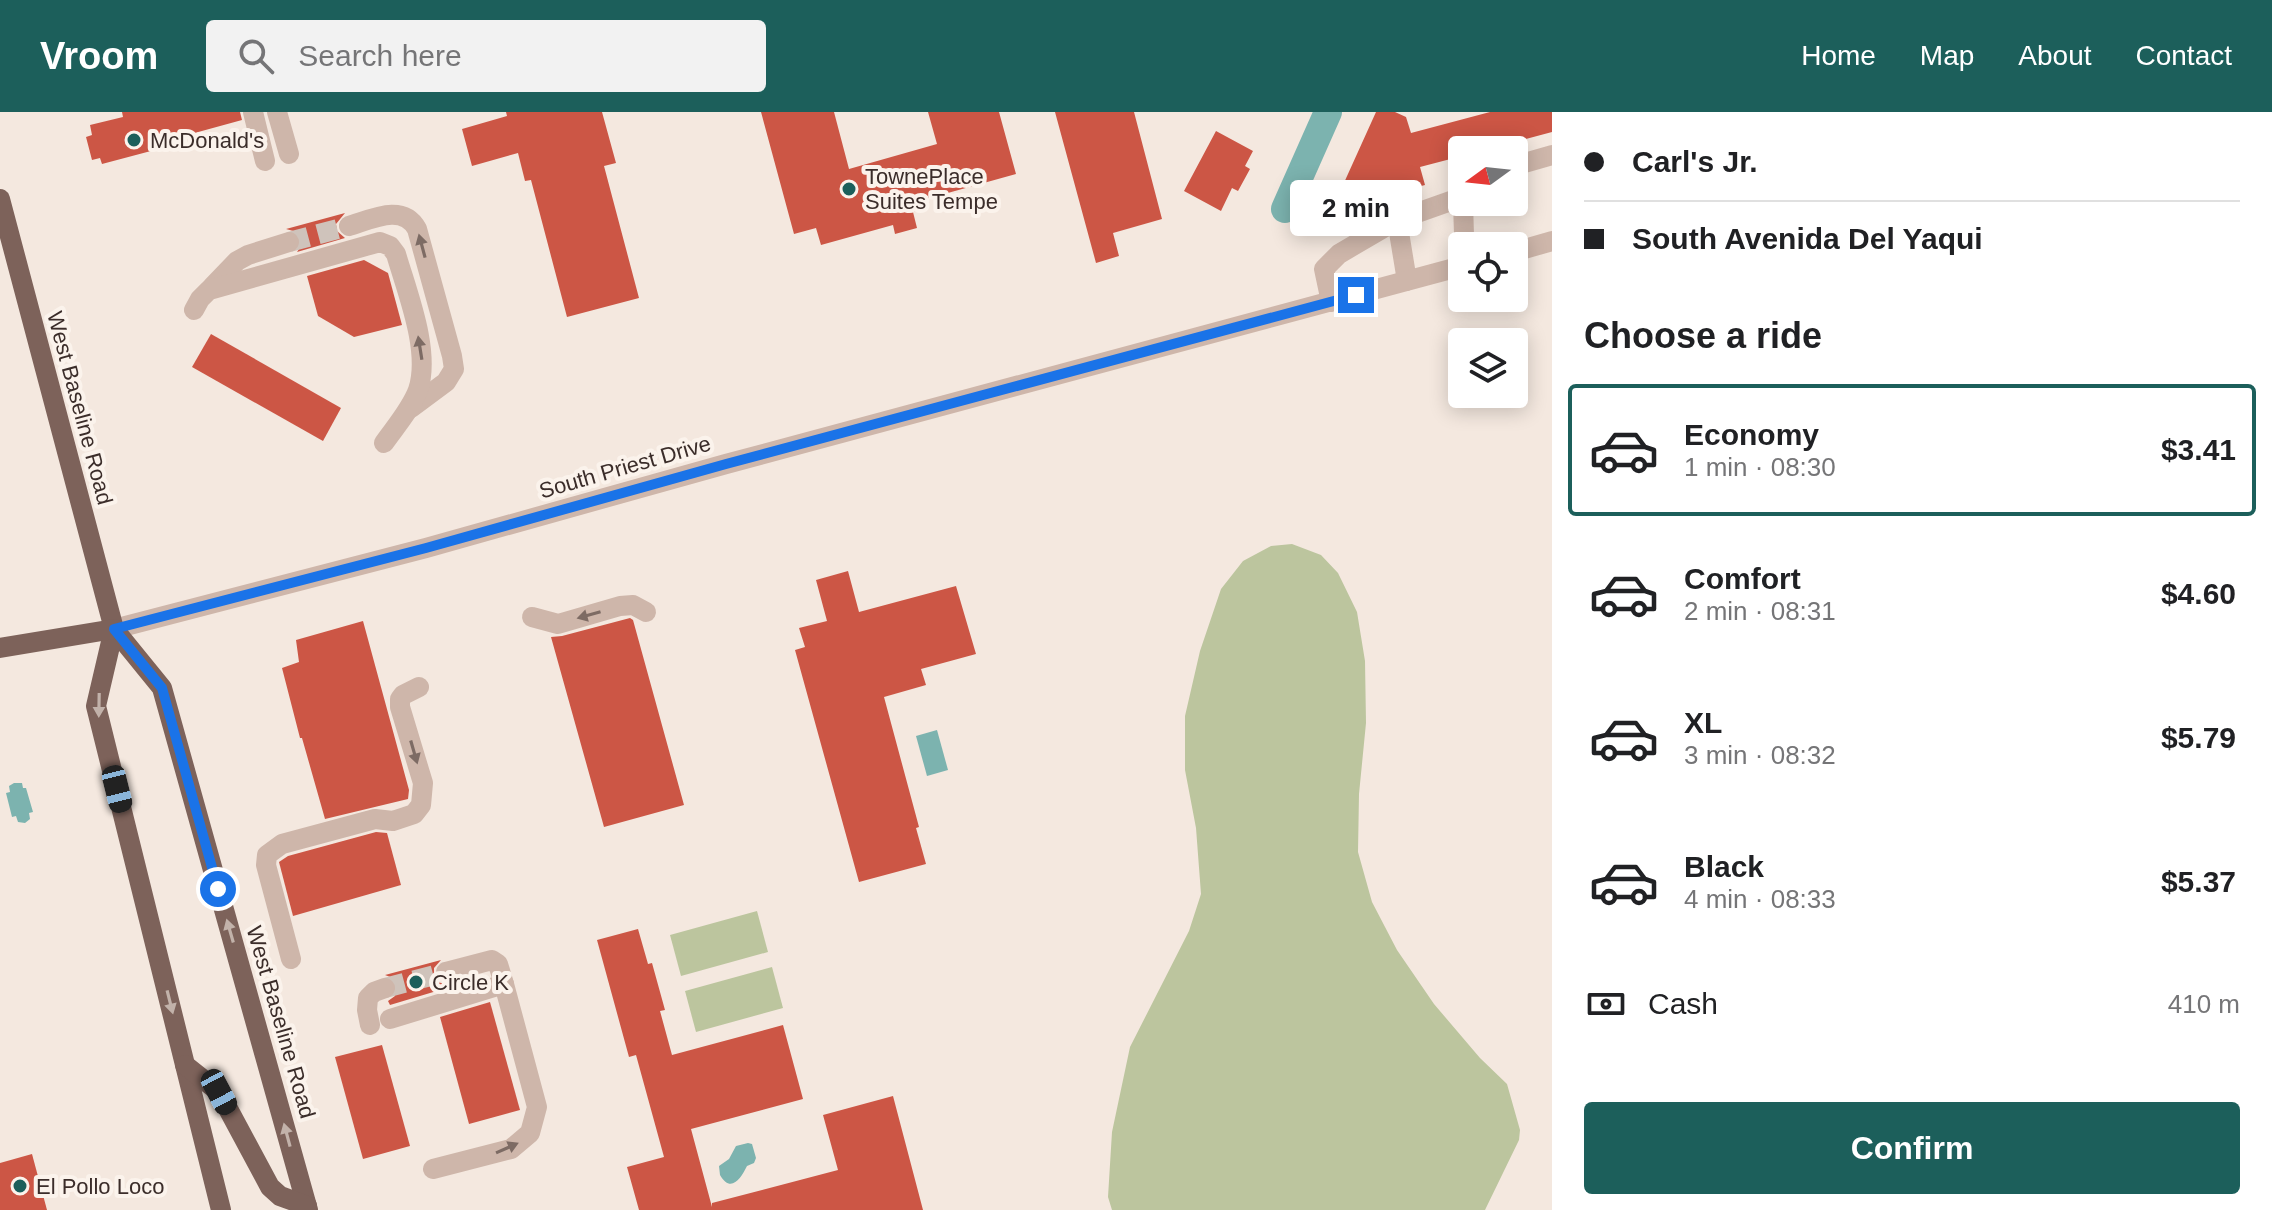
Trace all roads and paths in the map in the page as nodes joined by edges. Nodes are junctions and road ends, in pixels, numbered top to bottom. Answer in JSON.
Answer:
{"nodes":[{"id":1,"x":253,"y":112,"type":"edge"},
{"id":2,"x":277,"y":112,"type":"edge"},
{"id":3,"x":289,"y":154,"type":"dead end"},
{"id":4,"x":1552,"y":155,"type":"edge"},
{"id":5,"x":265,"y":161,"type":"dead end"},
{"id":6,"x":1528,"y":162,"type":"edge"},
{"id":7,"x":0,"y":199,"type":"edge"},
{"id":8,"x":1448,"y":204,"type":"edge"},
{"id":9,"x":1397,"y":220,"type":"junction"},
{"id":10,"x":349,"y":226,"type":"tunnel mouth"},
{"id":11,"x":1552,"y":241,"type":"edge"},
{"id":12,"x":289,"y":242,"type":"tunnel mouth"},
{"id":13,"x":1528,"y":248,"type":"edge"},
{"id":14,"x":1448,"y":270,"type":"edge"},
{"id":15,"x":1407,"y":281,"type":"junction"},
{"id":16,"x":209,"y":290,"type":"junction"},
{"id":17,"x":1331,"y":302,"type":"junction"},
{"id":18,"x":194,"y":310,"type":"dead end"},
{"id":19,"x":407,"y":410,"type":"junction"},
{"id":20,"x":384,"y":443,"type":"dead end"},
{"id":21,"x":646,"y":612,"type":"dead end"},
{"id":22,"x":532,"y":617,"type":"dead end"},
{"id":23,"x":114,"y":629,"type":"junction"},
{"id":24,"x":0,"y":648,"type":"edge"},
{"id":25,"x":419,"y":687,"type":"dead end"},
{"id":26,"x":291,"y":959,"type":"dead end"},
{"id":27,"x":446,"y":972,"type":"tunnel mouth"},
{"id":28,"x":504,"y":984,"type":"junction"},
{"id":29,"x":385,"y":988,"type":"dead end"},
{"id":30,"x":185,"y":1065,"type":"junction"},
{"id":31,"x":433,"y":1169,"type":"dead end"},
{"id":32,"x":308,"y":1208,"type":"edge"},
{"id":33,"x":221,"y":1210,"type":"edge"}],
"edges":[{"from":1,"to":5,"type":"street"},
{"from":2,"to":3,"type":"street"},
{"from":4,"to":6,"type":"street"},
{"from":7,"to":23,"type":"main road","name":"West Baseline Road"},
{"from":8,"to":9,"type":"street"},
{"from":9,"to":15,"type":"street"},
{"from":9,"to":17,"type":"street"},
{"from":19,"to":10,"type":"street","one_way":true},
{"from":11,"to":13,"type":"street"},
{"from":12,"to":16,"type":"street"},
{"from":14,"to":15,"type":"street","name":"South Priest Drive"},
{"from":15,"to":17,"type":"street","name":"South Priest Drive"},
{"from":16,"to":18,"type":"street"},
{"from":19,"to":16,"type":"street","one_way":true},
{"from":17,"to":23,"type":"street","name":"South Priest Drive"},
{"from":19,"to":20,"type":"street"},
{"from":21,"to":22,"type":"street","one_way":true},
{"from":23,"to":24,"type":"main road","name":"South Priest Drive"},
{"from":23,"to":30,"type":"main road","name":"West Baseline Road","one_way":true},
{"from":32,"to":23,"type":"main road","name":"West Baseline Road","one_way":true},
{"from":25,"to":26,"type":"street","one_way":true},
{"from":27,"to":28,"type":"street"},
{"from":28,"to":29,"type":"street"},
{"from":31,"to":28,"type":"street","one_way":true},
{"from":30,"to":32,"type":"main road"},
{"from":30,"to":33,"type":"main road","name":"West Baseline Road"}]}
